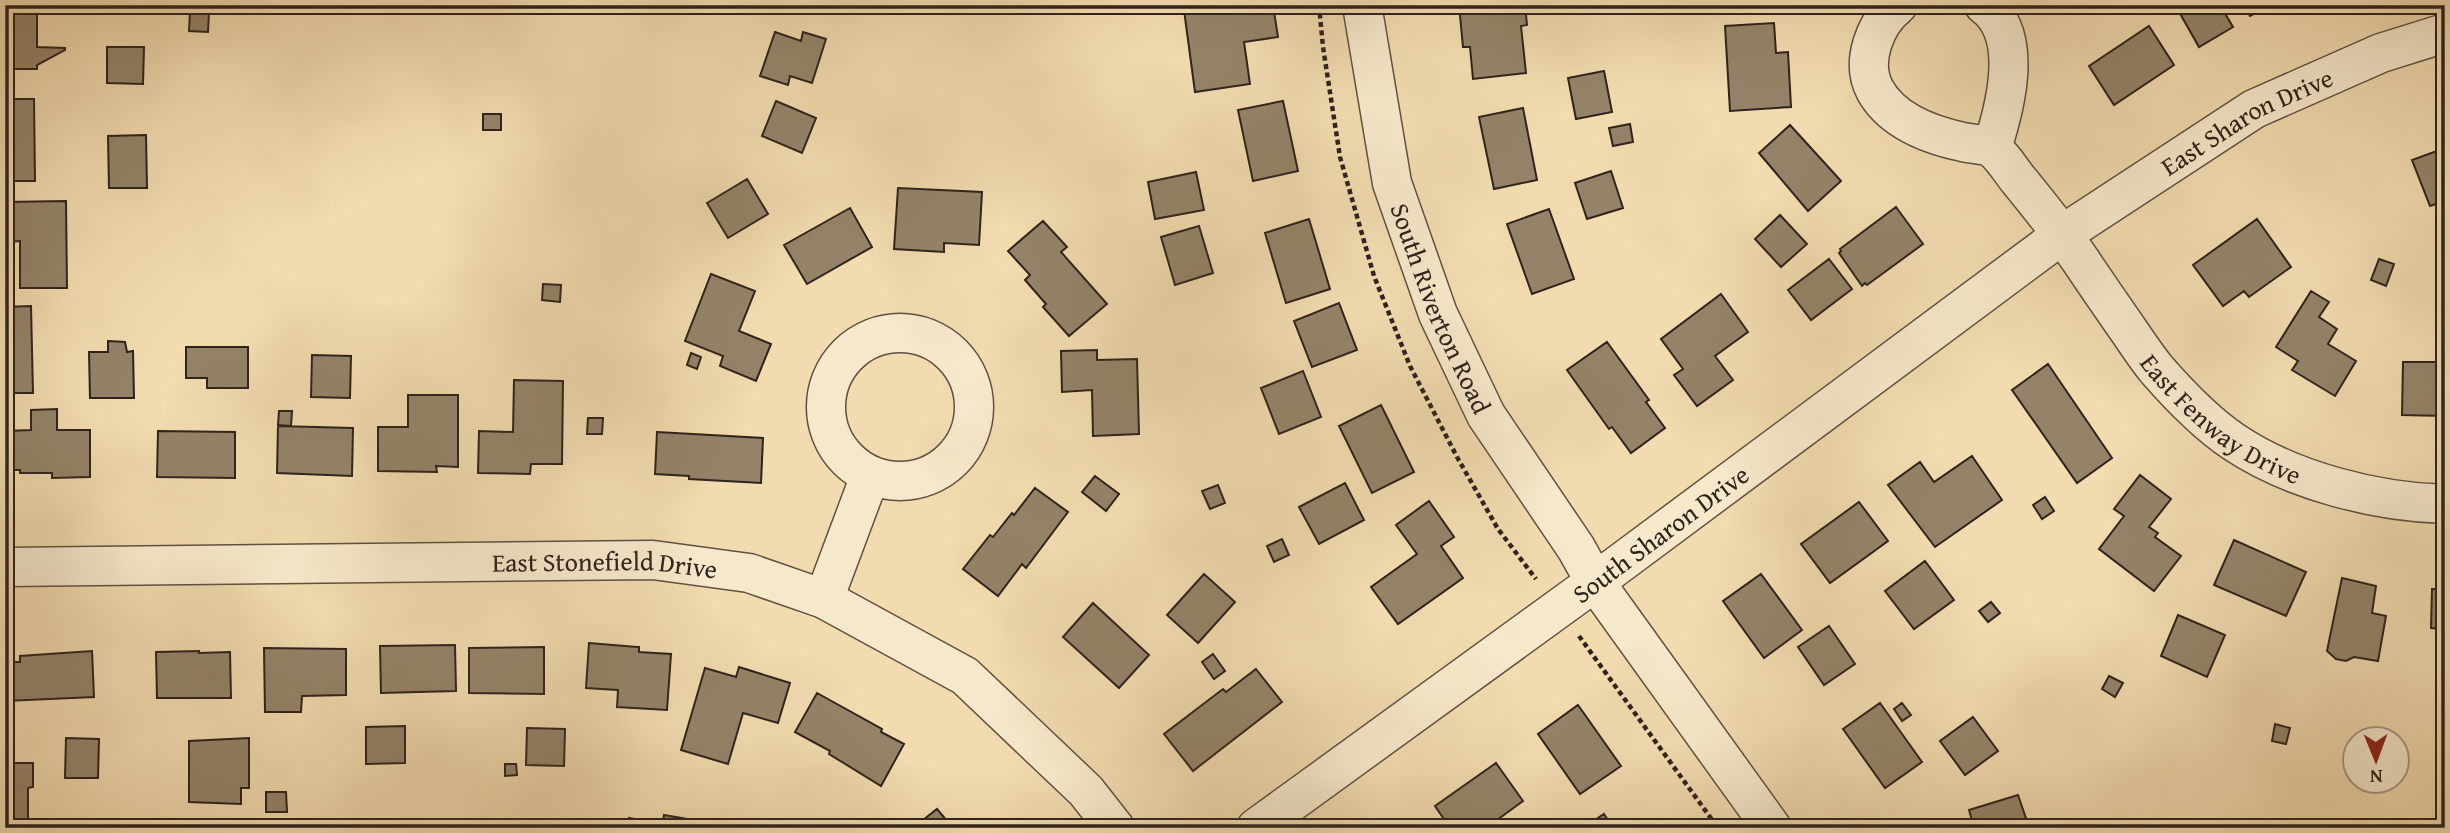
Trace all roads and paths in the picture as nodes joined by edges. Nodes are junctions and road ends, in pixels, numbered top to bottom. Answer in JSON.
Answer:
{"nodes":[{"id":1,"x":1362,"y":5,"type":"edge"},
{"id":2,"x":1898,"y":5,"type":"edge"},
{"id":3,"x":1984,"y":5,"type":"edge"},
{"id":4,"x":2445,"y":33,"type":"edge"},
{"id":5,"x":1992,"y":148,"type":"junction"},
{"id":6,"x":2063,"y":234,"type":"junction"},
{"id":7,"x":870,"y":476,"type":"dead end"},
{"id":8,"x":2445,"y":504,"type":"edge"},
{"id":9,"x":5,"y":567,"type":"edge"},
{"id":10,"x":1595,"y":582,"type":"junction"},
{"id":11,"x":824,"y":599,"type":"junction"},
{"id":12,"x":1115,"y":828,"type":"edge"},
{"id":13,"x":1256,"y":828,"type":"edge"},
{"id":14,"x":1772,"y":828,"type":"edge"}],
"edges":[{"from":1,"to":10,"type":"street","name":"South Riverton Road"},
{"from":2,"to":5,"type":"street"},
{"from":3,"to":5,"type":"street"},
{"from":4,"to":6,"type":"street","name":"East Sharon Drive"},
{"from":5,"to":6,"type":"street","name":"East Fenway Drive"},
{"from":6,"to":8,"type":"street","name":"East Fenway Drive"},
{"from":6,"to":10,"type":"street","name":"South Sharon Drive"},
{"from":7,"to":11,"type":"street"},
{"from":9,"to":11,"type":"street","name":"East Stonefield Drive"},
{"from":10,"to":13,"type":"street","name":"South Sharon Drive"},
{"from":10,"to":14,"type":"street","name":"South Riverton Road"},
{"from":11,"to":12,"type":"street","name":"East Stonefield Drive"}]}
